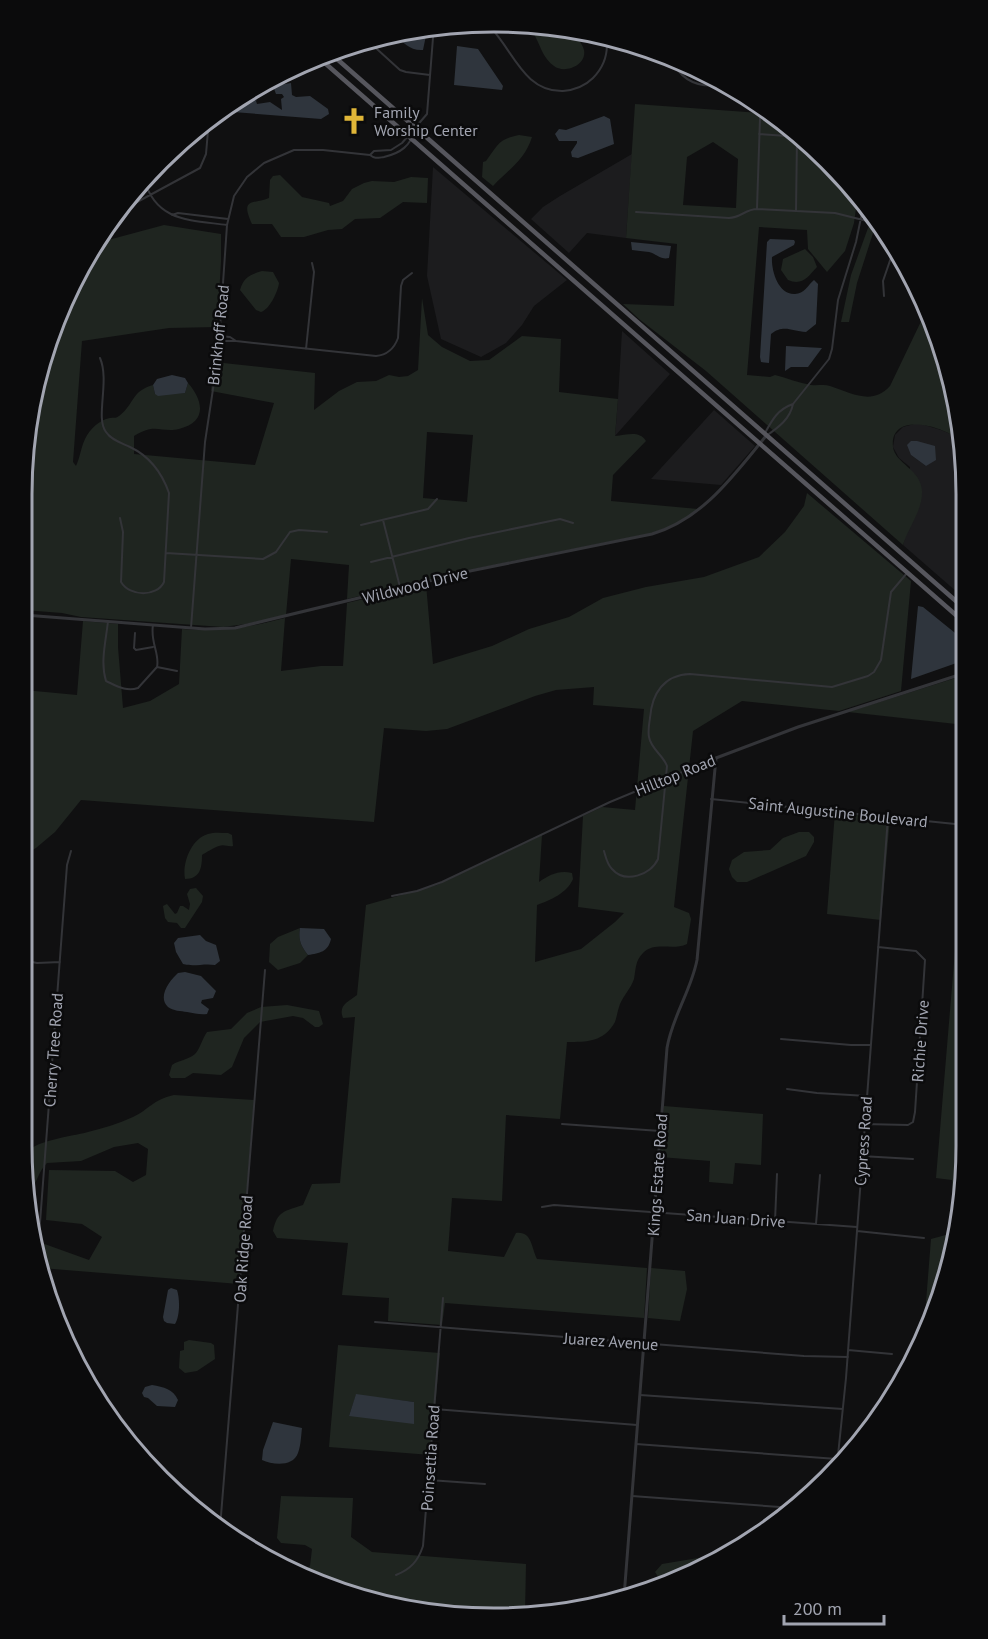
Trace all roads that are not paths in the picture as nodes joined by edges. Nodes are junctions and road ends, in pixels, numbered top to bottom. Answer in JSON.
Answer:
{"nodes":[{"id":1,"x":494,"y":32,"type":"edge"},
{"id":2,"x":433,"y":35,"type":"edge"},
{"id":3,"x":607,"y":45,"type":"edge"},
{"id":4,"x":375,"y":47,"type":"edge"},
{"id":5,"x":336,"y":59,"type":"edge"},
{"id":6,"x":326,"y":64,"type":"edge"},
{"id":7,"x":677,"y":69,"type":"edge"},
{"id":8,"x":430,"y":75,"type":"junction"},
{"id":9,"x":708,"y":84,"type":"edge"},
{"id":10,"x":760,"y":118,"type":"dead end"},
{"id":11,"x":416,"y":129,"type":"junction"},
{"id":12,"x":208,"y":130,"type":"edge"},
{"id":13,"x":759,"y":134,"type":"junction"},
{"id":14,"x":787,"y":136,"type":"edge"},
{"id":15,"x":410,"y":138,"type":"junction"},
{"id":16,"x":799,"y":146,"type":"edge"},
{"id":17,"x":370,"y":155,"type":"junction"},
{"id":18,"x":147,"y":188,"type":"edge"},
{"id":19,"x":150,"y":196,"type":"junction"},
{"id":20,"x":135,"y":203,"type":"edge"},
{"id":21,"x":757,"y":209,"type":"junction"},
{"id":22,"x":796,"y":211,"type":"junction"},
{"id":23,"x":636,"y":212,"type":"dead end"},
{"id":24,"x":863,"y":214,"type":"edge"},
{"id":25,"x":172,"y":215,"type":"junction"},
{"id":26,"x":228,"y":219,"type":"junction"},
{"id":27,"x":862,"y":220,"type":"junction"},
{"id":28,"x":868,"y":221,"type":"edge"},
{"id":29,"x":227,"y":225,"type":"junction"},
{"id":30,"x":891,"y":257,"type":"edge"},
{"id":31,"x":312,"y":264,"type":"dead end"},
{"id":32,"x":412,"y":273,"type":"dead end"},
{"id":33,"x":884,"y":296,"type":"dead end"},
{"id":34,"x":219,"y":336,"type":"junction"},
{"id":35,"x":219,"y":341,"type":"junction"},
{"id":36,"x":236,"y":341,"type":"junction"},
{"id":37,"x":306,"y":349,"type":"junction"},
{"id":38,"x":100,"y":358,"type":"dead end"},
{"id":39,"x":793,"y":404,"type":"junction"},
{"id":40,"x":765,"y":435,"type":"junction"},
{"id":41,"x":760,"y":444,"type":"junction"},
{"id":42,"x":437,"y":499,"type":"dead end"},
{"id":43,"x":120,"y":518,"type":"dead end"},
{"id":44,"x":383,"y":520,"type":"junction"},
{"id":45,"x":573,"y":523,"type":"dead end"},
{"id":46,"x":361,"y":525,"type":"dead end"},
{"id":47,"x":327,"y":532,"type":"dead end"},
{"id":48,"x":166,"y":553,"type":"junction"},
{"id":49,"x":197,"y":555,"type":"junction"},
{"id":50,"x":393,"y":557,"type":"junction"},
{"id":51,"x":371,"y":562,"type":"dead end"},
{"id":52,"x":907,"y":573,"type":"junction"},
{"id":53,"x":401,"y":588,"type":"junction"},
{"id":54,"x":956,"y":601,"type":"edge"},
{"id":55,"x":956,"y":615,"type":"edge"},
{"id":56,"x":32,"y":616,"type":"edge"},
{"id":57,"x":108,"y":621,"type":"junction"},
{"id":58,"x":153,"y":625,"type":"junction"},
{"id":59,"x":191,"y":628,"type":"junction"},
{"id":60,"x":135,"y":633,"type":"dead end"},
{"id":61,"x":153,"y":647,"type":"junction"},
{"id":62,"x":157,"y":667,"type":"junction"},
{"id":63,"x":177,"y":671,"type":"dead end"},
{"id":64,"x":956,"y":676,"type":"edge"},
{"id":65,"x":716,"y":758,"type":"junction"},
{"id":66,"x":667,"y":779,"type":"junction"},
{"id":67,"x":711,"y":799,"type":"junction"},
{"id":68,"x":888,"y":817,"type":"junction"},
{"id":69,"x":956,"y":824,"type":"edge"},
{"id":70,"x":70,"y":851,"type":"dead end"},
{"id":71,"x":604,"y":851,"type":"dead end"},
{"id":72,"x":392,"y":896,"type":"dead end"},
{"id":73,"x":878,"y":947,"type":"junction"},
{"id":74,"x":32,"y":962,"type":"edge"},
{"id":75,"x":60,"y":962,"type":"junction"},
{"id":76,"x":265,"y":970,"type":"dead end"},
{"id":77,"x":781,"y":1039,"type":"dead end"},
{"id":78,"x":871,"y":1045,"type":"junction"},
{"id":79,"x":787,"y":1089,"type":"dead end"},
{"id":80,"x":867,"y":1096,"type":"junction"},
{"id":81,"x":562,"y":1124,"type":"dead end"},
{"id":82,"x":864,"y":1124,"type":"junction"},
{"id":83,"x":660,"y":1131,"type":"junction"},
{"id":84,"x":861,"y":1156,"type":"junction"},
{"id":85,"x":913,"y":1159,"type":"dead end"},
{"id":86,"x":777,"y":1174,"type":"dead end"},
{"id":87,"x":820,"y":1175,"type":"dead end"},
{"id":88,"x":542,"y":1207,"type":"dead end"},
{"id":89,"x":654,"y":1212,"type":"junction"},
{"id":90,"x":775,"y":1221,"type":"junction"},
{"id":91,"x":816,"y":1224,"type":"junction"},
{"id":92,"x":857,"y":1227,"type":"junction"},
{"id":93,"x":39,"y":1231,"type":"edge"},
{"id":94,"x":857,"y":1231,"type":"junction"},
{"id":95,"x":924,"y":1238,"type":"dead end"},
{"id":96,"x":443,"y":1298,"type":"dead end"},
{"id":97,"x":375,"y":1322,"type":"dead end"},
{"id":98,"x":442,"y":1328,"type":"junction"},
{"id":99,"x":644,"y":1343,"type":"junction"},
{"id":100,"x":848,"y":1350,"type":"junction"},
{"id":101,"x":892,"y":1354,"type":"dead end"},
{"id":102,"x":848,"y":1357,"type":"junction"},
{"id":103,"x":640,"y":1395,"type":"junction"},
{"id":104,"x":434,"y":1409,"type":"junction"},
{"id":105,"x":843,"y":1409,"type":"junction"},
{"id":106,"x":638,"y":1425,"type":"junction"},
{"id":107,"x":636,"y":1444,"type":"junction"},
{"id":108,"x":839,"y":1454,"type":"edge"},
{"id":109,"x":834,"y":1459,"type":"edge"},
{"id":110,"x":429,"y":1480,"type":"junction"},
{"id":111,"x":485,"y":1484,"type":"dead end"},
{"id":112,"x":632,"y":1496,"type":"junction"},
{"id":113,"x":782,"y":1507,"type":"edge"},
{"id":114,"x":221,"y":1518,"type":"edge"},
{"id":115,"x":396,"y":1575,"type":"dead end"},
{"id":116,"x":625,"y":1589,"type":"edge"}],
"edges":[{"from":1,"to":3,"type":"street"},
{"from":2,"to":8,"type":"street"},
{"from":4,"to":8,"type":"street"},
{"from":5,"to":11,"type":"highway"},
{"from":6,"to":15,"type":"highway"},
{"from":7,"to":9,"type":"street"},
{"from":8,"to":11,"type":"street"},
{"from":10,"to":13,"type":"street"},
{"from":11,"to":15,"type":"street","name":"Brinkhoff Road"},
{"from":11,"to":40,"type":"highway"},
{"from":12,"to":19,"type":"street"},
{"from":13,"to":14,"type":"street"},
{"from":13,"to":21,"type":"street"},
{"from":15,"to":17,"type":"street","name":"Brinkhoff Road"},
{"from":15,"to":17,"type":"street","name":"Brinkhoff Road"},
{"from":15,"to":41,"type":"highway"},
{"from":16,"to":22,"type":"street"},
{"from":17,"to":26,"type":"street","name":"Brinkhoff Road"},
{"from":18,"to":19,"type":"street"},
{"from":19,"to":20,"type":"street"},
{"from":19,"to":25,"type":"street"},
{"from":21,"to":22,"type":"street"},
{"from":21,"to":23,"type":"street"},
{"from":22,"to":27,"type":"street"},
{"from":24,"to":27,"type":"street"},
{"from":25,"to":26,"type":"street"},
{"from":25,"to":29,"type":"street"},
{"from":26,"to":29,"type":"street","name":"Brinkhoff Road"},
{"from":27,"to":28,"type":"street"},
{"from":27,"to":39,"type":"street"},
{"from":29,"to":34,"type":"street","name":"Brinkhoff Road"},
{"from":30,"to":33,"type":"street"},
{"from":31,"to":37,"type":"street"},
{"from":32,"to":37,"type":"street"},
{"from":34,"to":35,"type":"street","name":"Brinkhoff Road"},
{"from":34,"to":36,"type":"street"},
{"from":35,"to":36,"type":"street"},
{"from":35,"to":49,"type":"street","name":"Brinkhoff Road"},
{"from":36,"to":37,"type":"street"},
{"from":38,"to":48,"type":"street"},
{"from":39,"to":40,"type":"street"},
{"from":39,"to":40,"type":"street"},
{"from":40,"to":41,"type":"street","name":"Wildwood Drive"},
{"from":40,"to":54,"type":"highway"},
{"from":41,"to":52,"type":"highway"},
{"from":41,"to":53,"type":"street","name":"Wildwood Drive"},
{"from":42,"to":44,"type":"street"},
{"from":43,"to":48,"type":"street"},
{"from":44,"to":46,"type":"street"},
{"from":44,"to":50,"type":"street"},
{"from":45,"to":50,"type":"street"},
{"from":47,"to":49,"type":"street"},
{"from":48,"to":49,"type":"street"},
{"from":49,"to":59,"type":"street","name":"Brinkhoff Road"},
{"from":50,"to":51,"type":"street"},
{"from":50,"to":53,"type":"street"},
{"from":52,"to":55,"type":"highway"},
{"from":52,"to":66,"type":"street"},
{"from":53,"to":59,"type":"street","name":"Wildwood Drive"},
{"from":56,"to":57,"type":"street","name":"Wildwood Drive"},
{"from":57,"to":58,"type":"street","name":"Wildwood Drive"},
{"from":57,"to":62,"type":"street"},
{"from":58,"to":59,"type":"street","name":"Wildwood Drive"},
{"from":58,"to":61,"type":"street"},
{"from":60,"to":61,"type":"street"},
{"from":61,"to":62,"type":"street"},
{"from":62,"to":63,"type":"street"},
{"from":64,"to":65,"type":"street","name":"Hilltop Road"},
{"from":65,"to":66,"type":"street","name":"Hilltop Road"},
{"from":65,"to":67,"type":"street","name":"Kings Estate Road"},
{"from":66,"to":71,"type":"street"},
{"from":66,"to":72,"type":"street","name":"Hilltop Road"},
{"from":67,"to":68,"type":"street","name":"Saint Augustine Boulevard"},
{"from":67,"to":83,"type":"street","name":"Kings Estate Road"},
{"from":68,"to":69,"type":"street","name":"Saint Augustine Boulevard"},
{"from":68,"to":73,"type":"street","name":"Cypress Road"},
{"from":70,"to":75,"type":"street","name":"Cherry Tree Road"},
{"from":73,"to":78,"type":"street","name":"Cypress Road"},
{"from":73,"to":82,"type":"street","name":"Richie Drive"},
{"from":74,"to":75,"type":"street"},
{"from":75,"to":93,"type":"street","name":"Cherry Tree Road"},
{"from":76,"to":114,"type":"street","name":"Oak Ridge Road"},
{"from":77,"to":78,"type":"street"},
{"from":78,"to":80,"type":"street","name":"Cypress Road"},
{"from":79,"to":80,"type":"street"},
{"from":80,"to":82,"type":"street","name":"Cypress Road"},
{"from":81,"to":83,"type":"street"},
{"from":82,"to":84,"type":"street","name":"Cypress Road"},
{"from":83,"to":89,"type":"street","name":"Kings Estate Road"},
{"from":84,"to":85,"type":"street"},
{"from":84,"to":92,"type":"street","name":"Cypress Road"},
{"from":86,"to":90,"type":"street"},
{"from":87,"to":91,"type":"street"},
{"from":88,"to":89,"type":"street","name":"San Juan Drive"},
{"from":89,"to":90,"type":"street","name":"San Juan Drive"},
{"from":89,"to":99,"type":"street","name":"Kings Estate Road"},
{"from":90,"to":91,"type":"street","name":"San Juan Drive"},
{"from":91,"to":92,"type":"street","name":"San Juan Drive"},
{"from":92,"to":94,"type":"street","name":"Cypress Road"},
{"from":94,"to":95,"type":"street"},
{"from":94,"to":100,"type":"street","name":"Cypress Road"},
{"from":96,"to":98,"type":"street","name":"Poinsettia Road"},
{"from":97,"to":98,"type":"street","name":"Juarez Avenue"},
{"from":98,"to":99,"type":"street","name":"Juarez Avenue"},
{"from":98,"to":104,"type":"street","name":"Poinsettia Road"},
{"from":99,"to":102,"type":"street","name":"Juarez Avenue"},
{"from":99,"to":103,"type":"street","name":"Kings Estate Road"},
{"from":100,"to":101,"type":"street"},
{"from":100,"to":102,"type":"street","name":"Cypress Road"},
{"from":102,"to":105,"type":"street","name":"Cypress Road"},
{"from":103,"to":105,"type":"street"},
{"from":103,"to":106,"type":"street","name":"Kings Estate Road"},
{"from":104,"to":106,"type":"street"},
{"from":104,"to":110,"type":"street","name":"Poinsettia Road"},
{"from":105,"to":108,"type":"street","name":"Cypress Road"},
{"from":106,"to":107,"type":"street","name":"Kings Estate Road"},
{"from":107,"to":109,"type":"street"},
{"from":107,"to":112,"type":"street","name":"Kings Estate Road"},
{"from":110,"to":111,"type":"street"},
{"from":110,"to":115,"type":"street","name":"Poinsettia Road"},
{"from":112,"to":113,"type":"street"},
{"from":112,"to":116,"type":"street","name":"Kings Estate Road"}]}
